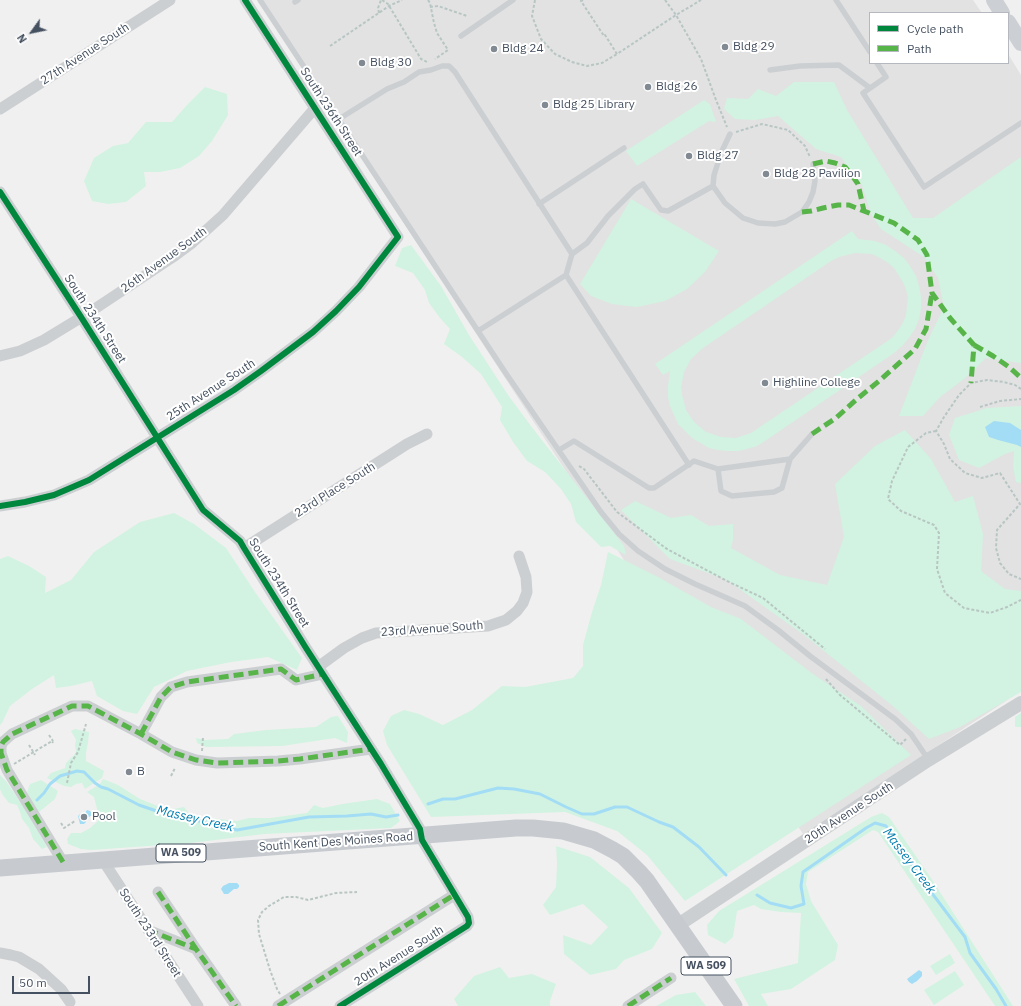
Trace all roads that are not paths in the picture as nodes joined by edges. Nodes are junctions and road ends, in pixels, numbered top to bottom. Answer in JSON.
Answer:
{"nodes":[{"id":1,"x":170,"y":0,"type":"edge"},
{"id":2,"x":245,"y":0,"type":"edge"},
{"id":3,"x":260,"y":0,"type":"edge"},
{"id":4,"x":513,"y":0,"type":"edge"},
{"id":5,"x":836,"y":0,"type":"edge"},
{"id":6,"x":994,"y":0,"type":"edge"},
{"id":7,"x":1001,"y":12,"type":"edge"},
{"id":8,"x":1009,"y":24,"type":"edge"},
{"id":9,"x":461,"y":36,"type":"dead end"},
{"id":10,"x":1021,"y":44,"type":"edge"},
{"id":11,"x":869,"y":50,"type":"edge"},
{"id":12,"x":878,"y":64,"type":"edge"},
{"id":13,"x":770,"y":70,"type":"dead end"},
{"id":14,"x":870,"y":88,"type":"junction"},
{"id":15,"x":315,"y":108,"type":"junction"},
{"id":16,"x":0,"y":109,"type":"edge"},
{"id":17,"x":338,"y":119,"type":"junction"},
{"id":18,"x":1021,"y":123,"type":"edge"},
{"id":19,"x":730,"y":134,"type":"road end"},
{"id":20,"x":624,"y":148,"type":"dead end"},
{"id":21,"x":813,"y":164,"type":"road end"},
{"id":22,"x":713,"y":186,"type":"junction"},
{"id":23,"x":0,"y":192,"type":"edge"},
{"id":24,"x":539,"y":204,"type":"junction"},
{"id":25,"x":398,"y":237,"type":"joint"},
{"id":26,"x":572,"y":254,"type":"junction"},
{"id":27,"x":566,"y":275,"type":"junction"},
{"id":28,"x":81,"y":317,"type":"junction"},
{"id":29,"x":478,"y":330,"type":"junction"},
{"id":30,"x":0,"y":356,"type":"edge"},
{"id":31,"x":427,"y":434,"type":"dead end"},
{"id":32,"x":812,"y":434,"type":"dead end"},
{"id":33,"x":157,"y":438,"type":"junction"},
{"id":34,"x":559,"y":450,"type":"junction"},
{"id":35,"x":790,"y":459,"type":"junction"},
{"id":36,"x":689,"y":465,"type":"junction"},
{"id":37,"x":718,"y":469,"type":"junction"},
{"id":38,"x":0,"y":506,"type":"edge"},
{"id":39,"x":244,"y":548,"type":"junction"},
{"id":40,"x":518,"y":556,"type":"dead end"},
{"id":41,"x":321,"y":670,"type":"junction"},
{"id":42,"x":1021,"y":703,"type":"edge"},
{"id":43,"x":141,"y":734,"type":"junction"},
{"id":44,"x":371,"y":749,"type":"junction"},
{"id":45,"x":928,"y":760,"type":"junction"},
{"id":46,"x":421,"y":835,"type":"junction"},
{"id":47,"x":102,"y":859,"type":"junction"},
{"id":48,"x":63,"y":862,"type":"junction"},
{"id":49,"x":0,"y":868,"type":"edge"},
{"id":50,"x":158,"y":892,"type":"dead end"},
{"id":51,"x":454,"y":895,"type":"junction"},
{"id":52,"x":469,"y":923,"type":"joint"},
{"id":53,"x":678,"y":925,"type":"junction"},
{"id":54,"x":148,"y":930,"type":"junction"},
{"id":55,"x":196,"y":949,"type":"junction"},
{"id":56,"x":0,"y":953,"type":"edge"},
{"id":57,"x":671,"y":978,"type":"dead end"},
{"id":58,"x":70,"y":1002,"type":"dead end"},
{"id":59,"x":282,"y":1004,"type":"edge"},
{"id":60,"x":198,"y":1006,"type":"edge"},
{"id":61,"x":236,"y":1006,"type":"edge"},
{"id":62,"x":340,"y":1006,"type":"edge"},
{"id":63,"x":628,"y":1006,"type":"edge"},
{"id":64,"x":734,"y":1006,"type":"edge"}],
"edges":[{"from":1,"to":16,"type":"street","name":"27th Avenue South"},
{"from":2,"to":15,"type":"street","name":"South 236th Street"},
{"from":3,"to":17,"type":"lane"},
{"from":4,"to":9,"type":"lane"},
{"from":5,"to":11,"type":"lane"},
{"from":6,"to":7,"type":"main road"},
{"from":8,"to":10,"type":"main road"},
{"from":12,"to":14,"type":"lane"},
{"from":13,"to":14,"type":"lane"},
{"from":14,"to":18,"type":"lane"},
{"from":15,"to":25,"type":"street","name":"South 236th Street"},
{"from":15,"to":28,"type":"street","name":"26th Avenue South"},
{"from":17,"to":24,"type":"lane"},
{"from":17,"to":29,"type":"lane"},
{"from":19,"to":22,"type":"lane"},
{"from":20,"to":24,"type":"lane"},
{"from":21,"to":22,"type":"lane"},
{"from":22,"to":26,"type":"lane"},
{"from":23,"to":28,"type":"street","name":"South 234th Street"},
{"from":24,"to":26,"type":"lane"},
{"from":25,"to":33,"type":"street","name":"25th Avenue South"},
{"from":26,"to":27,"type":"lane"},
{"from":27,"to":29,"type":"lane"},
{"from":27,"to":36,"type":"lane"},
{"from":28,"to":30,"type":"street","name":"26th Avenue South"},
{"from":28,"to":33,"type":"street","name":"South 234th Street"},
{"from":29,"to":34,"type":"lane"},
{"from":31,"to":39,"type":"street","name":"23rd Place South"},
{"from":32,"to":35,"type":"lane"},
{"from":33,"to":38,"type":"street","name":"25th Avenue South"},
{"from":33,"to":39,"type":"street","name":"South 234th Street"},
{"from":34,"to":36,"type":"lane"},
{"from":34,"to":45,"type":"lane"},
{"from":35,"to":37,"type":"lane"},
{"from":35,"to":37,"type":"lane"},
{"from":36,"to":37,"type":"lane"},
{"from":39,"to":41,"type":"street","name":"South 234th Street"},
{"from":40,"to":41,"type":"street","name":"23rd Avenue South"},
{"from":41,"to":43,"type":"street"},
{"from":41,"to":44,"type":"street","name":"South 234th Street"},
{"from":42,"to":45,"type":"street","name":"20th Avenue South"},
{"from":43,"to":44,"type":"street"},
{"from":43,"to":48,"type":"street"},
{"from":44,"to":46,"type":"street","name":"South 234th Street"},
{"from":45,"to":53,"type":"street","name":"20th Avenue South"},
{"from":46,"to":47,"type":"main road","name":"South Kent Des Moines Road","number":"WA 509"},
{"from":46,"to":51,"type":"street","name":"South 234th Street"},
{"from":46,"to":53,"type":"main road","name":"South Kent Des Moines Road","number":"WA 509"},
{"from":47,"to":48,"type":"main road","name":"South Kent Des Moines Road","number":"WA 509"},
{"from":47,"to":54,"type":"street","name":"South 233rd Street"},
{"from":48,"to":49,"type":"main road","name":"South Kent Des Moines Road","number":"WA 509"},
{"from":50,"to":55,"type":"street"},
{"from":51,"to":52,"type":"street","name":"South 234th Street"},
{"from":51,"to":59,"type":"street"},
{"from":52,"to":62,"type":"street","name":"20th Avenue South"},
{"from":53,"to":64,"type":"main road","name":"South Kent Des Moines Road","number":"WA 509"},
{"from":54,"to":55,"type":"street"},
{"from":54,"to":60,"type":"street","name":"South 233rd Street"},
{"from":55,"to":61,"type":"street"},
{"from":56,"to":58,"type":"street"},
{"from":57,"to":63,"type":"street"}]}
